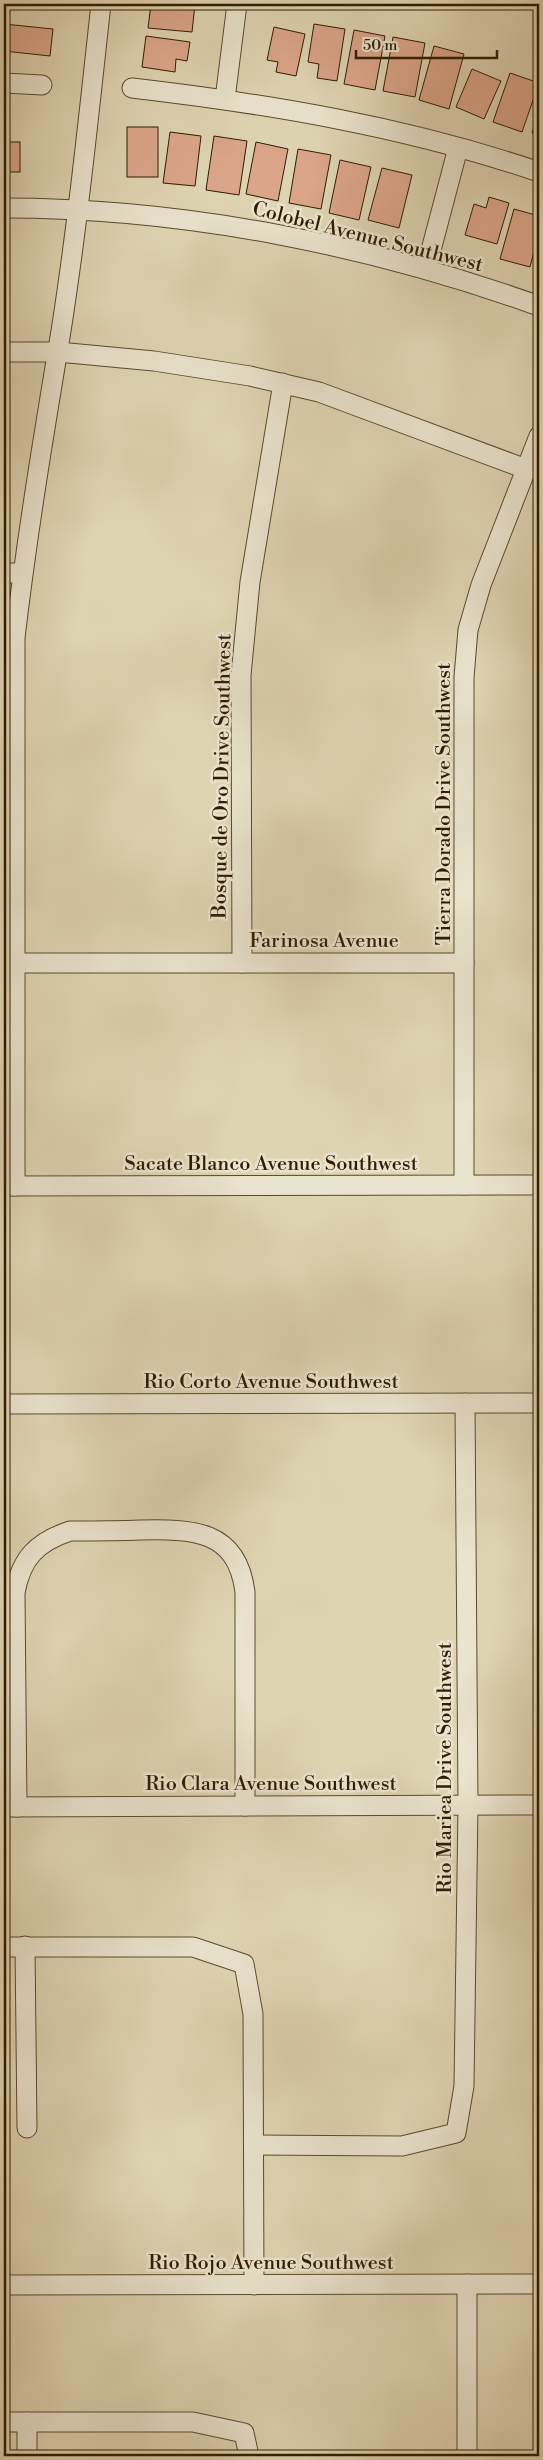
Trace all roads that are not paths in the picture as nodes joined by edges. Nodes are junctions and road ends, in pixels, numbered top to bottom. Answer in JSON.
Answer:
{"nodes":[{"id":1,"x":101,"y":4,"type":"edge"},
{"id":2,"x":237,"y":4,"type":"edge"},
{"id":3,"x":4,"y":83,"type":"edge"},
{"id":4,"x":42,"y":85,"type":"dead end"},
{"id":5,"x":132,"y":88,"type":"dead end"},
{"id":6,"x":225,"y":99,"type":"junction"},
{"id":7,"x":458,"y":148,"type":"junction"},
{"id":8,"x":539,"y":172,"type":"edge"},
{"id":9,"x":4,"y":208,"type":"edge"},
{"id":10,"x":77,"y":210,"type":"junction"},
{"id":11,"x":426,"y":269,"type":"junction"},
{"id":12,"x":539,"y":306,"type":"edge"},
{"id":13,"x":4,"y":352,"type":"edge"},
{"id":14,"x":58,"y":352,"type":"junction"},
{"id":15,"x":283,"y":383,"type":"junction"},
{"id":16,"x":539,"y":436,"type":"edge"},
{"id":17,"x":526,"y":470,"type":"junction"},
{"id":18,"x":4,"y":573,"type":"edge"},
{"id":19,"x":23,"y":573,"type":"junction"},
{"id":20,"x":9,"y":963,"type":"edge"},
{"id":21,"x":242,"y":963,"type":"junction"},
{"id":22,"x":464,"y":963,"type":"junction"},
{"id":23,"x":464,"y":1185,"type":"junction"},
{"id":24,"x":539,"y":1185,"type":"edge"},
{"id":25,"x":10,"y":1186,"type":"edge"},
{"id":26,"x":465,"y":1403,"type":"junction"},
{"id":27,"x":539,"y":1403,"type":"edge"},
{"id":28,"x":4,"y":1404,"type":"edge"},
{"id":29,"x":468,"y":1805,"type":"junction"},
{"id":30,"x":539,"y":1805,"type":"edge"},
{"id":31,"x":245,"y":1806,"type":"junction"},
{"id":32,"x":11,"y":1807,"type":"edge"},
{"id":33,"x":4,"y":1946,"type":"edge"},
{"id":34,"x":25,"y":1946,"type":"junction"},
{"id":35,"x":27,"y":2128,"type":"dead end"},
{"id":36,"x":254,"y":2145,"type":"junction"},
{"id":37,"x":466,"y":2284,"type":"junction"},
{"id":38,"x":539,"y":2284,"type":"edge"},
{"id":39,"x":4,"y":2285,"type":"edge"},
{"id":40,"x":254,"y":2285,"type":"junction"},
{"id":41,"x":4,"y":2422,"type":"edge"},
{"id":42,"x":26,"y":2422,"type":"junction"},
{"id":43,"x":26,"y":2456,"type":"edge"},
{"id":44,"x":249,"y":2456,"type":"edge"},
{"id":45,"x":466,"y":2456,"type":"edge"}],
"edges":[{"from":1,"to":10,"type":"street"},
{"from":2,"to":6,"type":"street"},
{"from":3,"to":4,"type":"street"},
{"from":5,"to":6,"type":"street"},
{"from":6,"to":7,"type":"street"},
{"from":7,"to":8,"type":"street"},
{"from":7,"to":11,"type":"street"},
{"from":9,"to":10,"type":"street","name":"Colobel Avenue Southwest"},
{"from":10,"to":11,"type":"street","name":"Colobel Avenue Southwest"},
{"from":10,"to":14,"type":"street"},
{"from":11,"to":12,"type":"street","name":"Colobel Avenue Southwest"},
{"from":13,"to":14,"type":"street"},
{"from":14,"to":15,"type":"street"},
{"from":14,"to":19,"type":"street"},
{"from":15,"to":17,"type":"street"},
{"from":15,"to":21,"type":"street","name":"Bosque de Oro Drive Southwest"},
{"from":16,"to":17,"type":"street","name":"Tierra Dorado Drive Southwest"},
{"from":17,"to":22,"type":"street","name":"Tierra Dorado Drive Southwest"},
{"from":18,"to":19,"type":"street"},
{"from":19,"to":20,"type":"street"},
{"from":20,"to":21,"type":"street","name":"Farinosa Avenue"},
{"from":20,"to":25,"type":"street"},
{"from":21,"to":22,"type":"street","name":"Farinosa Avenue"},
{"from":22,"to":23,"type":"street","name":"Tierra Dorado Drive Southwest"},
{"from":23,"to":24,"type":"street","name":"Sacate Blanco Avenue Southwest"},
{"from":23,"to":25,"type":"street","name":"Sacate Blanco Avenue Southwest"},
{"from":26,"to":27,"type":"street","name":"Rio Corto Avenue Southwest"},
{"from":26,"to":28,"type":"street","name":"Rio Corto Avenue Southwest"},
{"from":26,"to":29,"type":"street","name":"Rio Mariea Drive Southwest"},
{"from":29,"to":30,"type":"street","name":"Rio Clara Avenue Southwest"},
{"from":29,"to":31,"type":"street","name":"Rio Clara Avenue Southwest"},
{"from":29,"to":36,"type":"street","name":"Rio Mariea Drive Southwest"},
{"from":31,"to":32,"type":"street","name":"Rio Clara Avenue Southwest"},
{"from":31,"to":32,"type":"street"},
{"from":33,"to":34,"type":"street"},
{"from":34,"to":35,"type":"street"},
{"from":34,"to":36,"type":"street"},
{"from":36,"to":40,"type":"street"},
{"from":37,"to":38,"type":"street","name":"Rio Rojo Avenue Southwest"},
{"from":37,"to":40,"type":"street","name":"Rio Rojo Avenue Southwest"},
{"from":37,"to":45,"type":"street"},
{"from":39,"to":40,"type":"street","name":"Rio Rojo Avenue Southwest"},
{"from":41,"to":42,"type":"street"},
{"from":42,"to":43,"type":"street"},
{"from":42,"to":44,"type":"street"}]}
